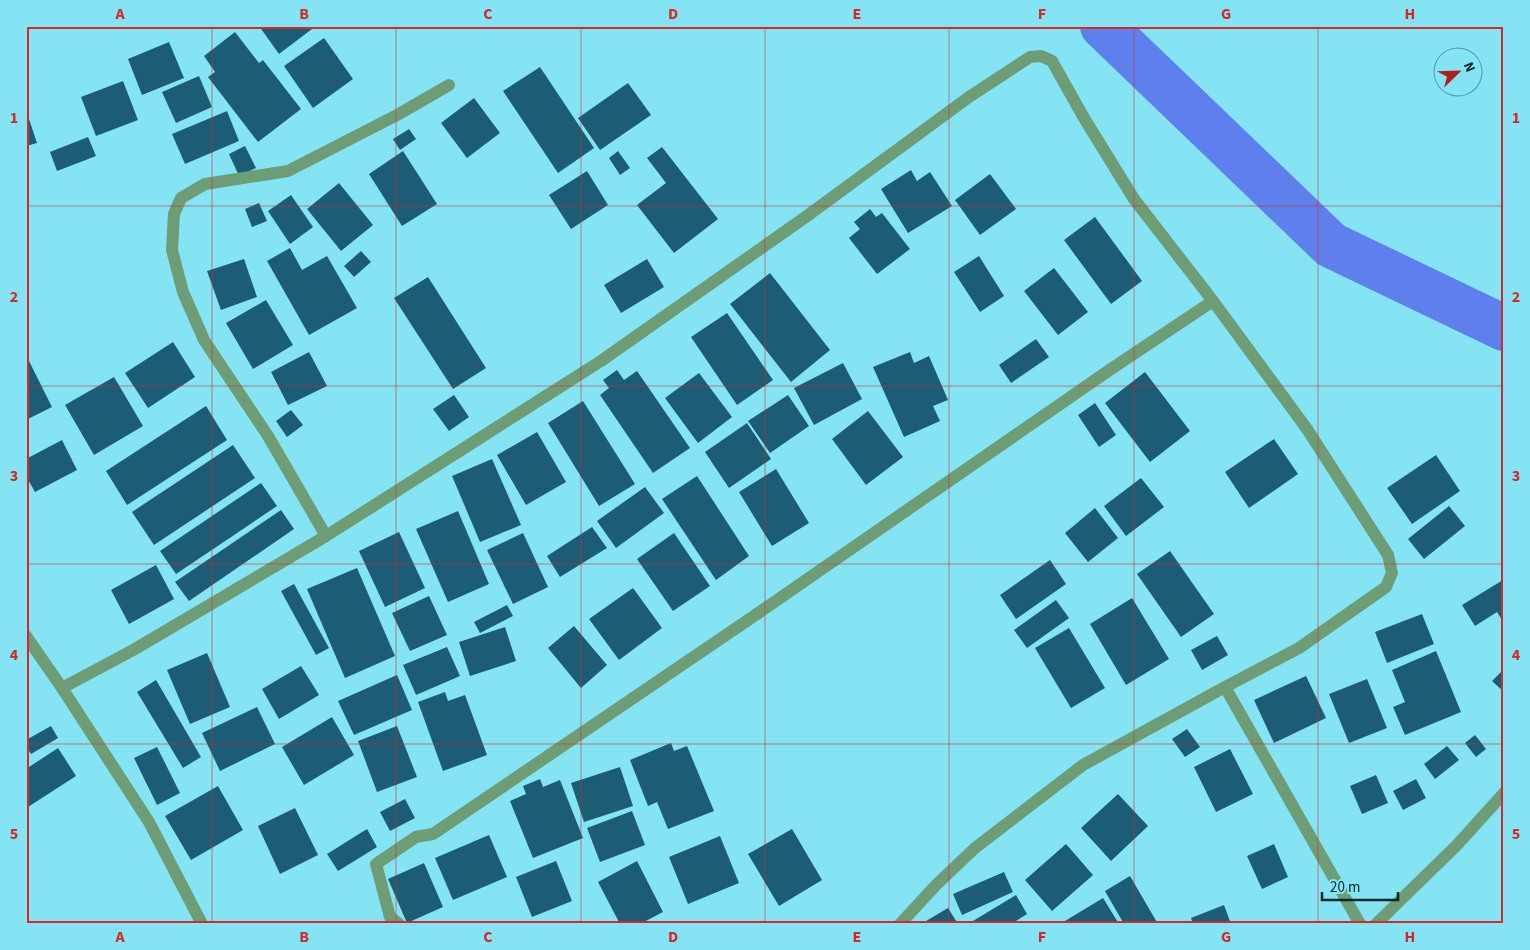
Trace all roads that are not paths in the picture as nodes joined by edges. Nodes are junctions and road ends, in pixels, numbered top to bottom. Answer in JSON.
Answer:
{"nodes":[{"id":1,"x":449,"y":85,"type":"dead end"},
{"id":2,"x":1213,"y":301,"type":"junction"},
{"id":3,"x":326,"y":536,"type":"junction"},
{"id":4,"x":26,"y":636,"type":"edge"},
{"id":5,"x":1225,"y":686,"type":"junction"},
{"id":6,"x":62,"y":688,"type":"junction"},
{"id":7,"x":1504,"y":793,"type":"edge"},
{"id":8,"x":202,"y":924,"type":"edge"},
{"id":9,"x":399,"y":924,"type":"edge"},
{"id":10,"x":900,"y":924,"type":"edge"},
{"id":11,"x":1360,"y":924,"type":"edge"},
{"id":12,"x":1376,"y":924,"type":"edge"}],
"edges":[{"from":1,"to":3,"type":"street"},
{"from":2,"to":3,"type":"street"},
{"from":2,"to":5,"type":"street"},
{"from":2,"to":9,"type":"street"},
{"from":3,"to":6,"type":"street"},
{"from":4,"to":6,"type":"street"},
{"from":5,"to":10,"type":"street"},
{"from":5,"to":11,"type":"street"},
{"from":6,"to":8,"type":"street"},
{"from":7,"to":12,"type":"street"}]}
